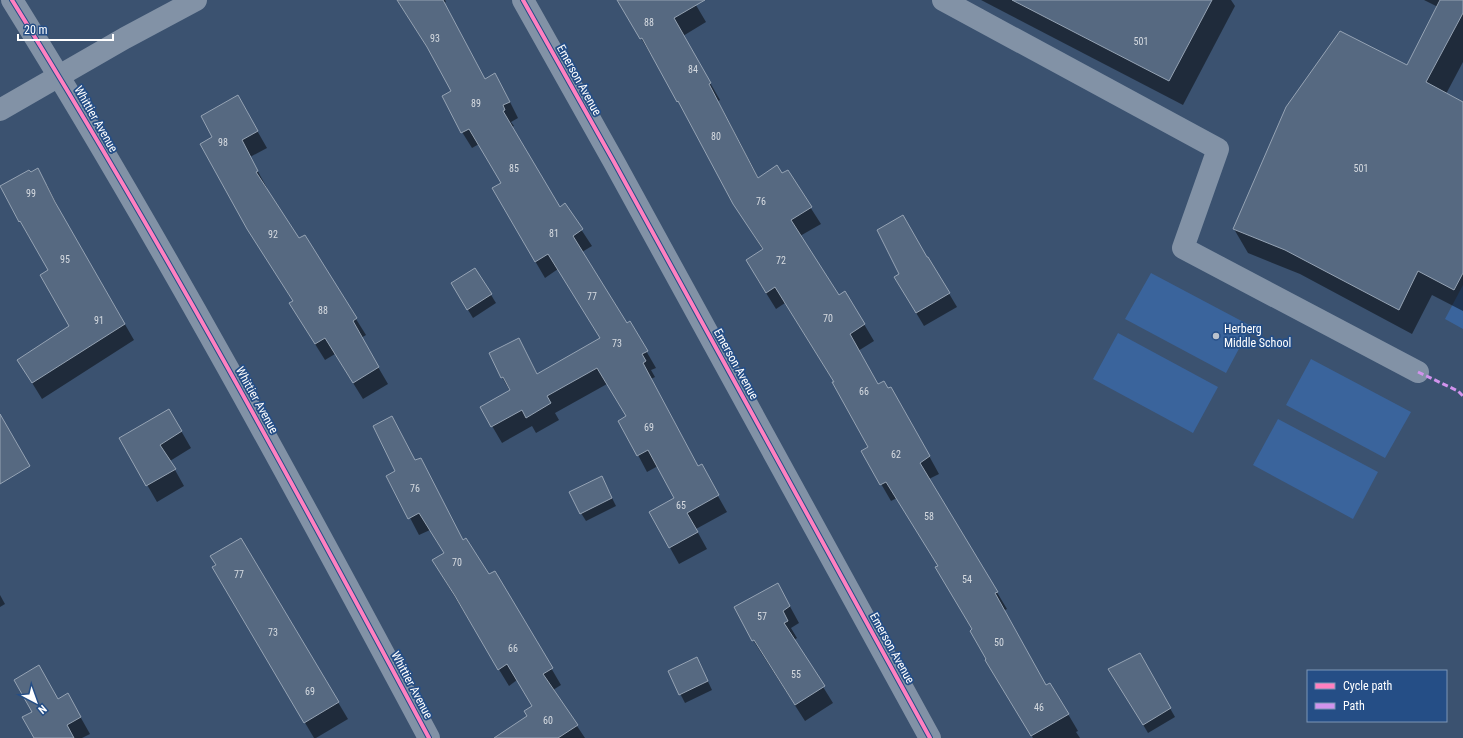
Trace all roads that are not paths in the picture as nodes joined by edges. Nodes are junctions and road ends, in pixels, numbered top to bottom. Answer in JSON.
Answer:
{"nodes":[{"id":1,"x":12,"y":0,"type":"edge"},
{"id":2,"x":196,"y":0,"type":"edge"},
{"id":3,"x":523,"y":0,"type":"edge"},
{"id":4,"x":943,"y":0,"type":"edge"},
{"id":5,"x":59,"y":76,"type":"junction"},
{"id":6,"x":0,"y":110,"type":"edge"},
{"id":7,"x":1418,"y":372,"type":"dead end"},
{"id":8,"x":429,"y":738,"type":"edge"},
{"id":9,"x":930,"y":738,"type":"edge"}],
"edges":[{"from":1,"to":5,"type":"street","name":"Whittier Avenue"},
{"from":2,"to":5,"type":"street"},
{"from":3,"to":9,"type":"street","name":"Emerson Avenue"},
{"from":4,"to":7,"type":"street"},
{"from":5,"to":6,"type":"street"},
{"from":5,"to":8,"type":"street","name":"Whittier Avenue"}]}
